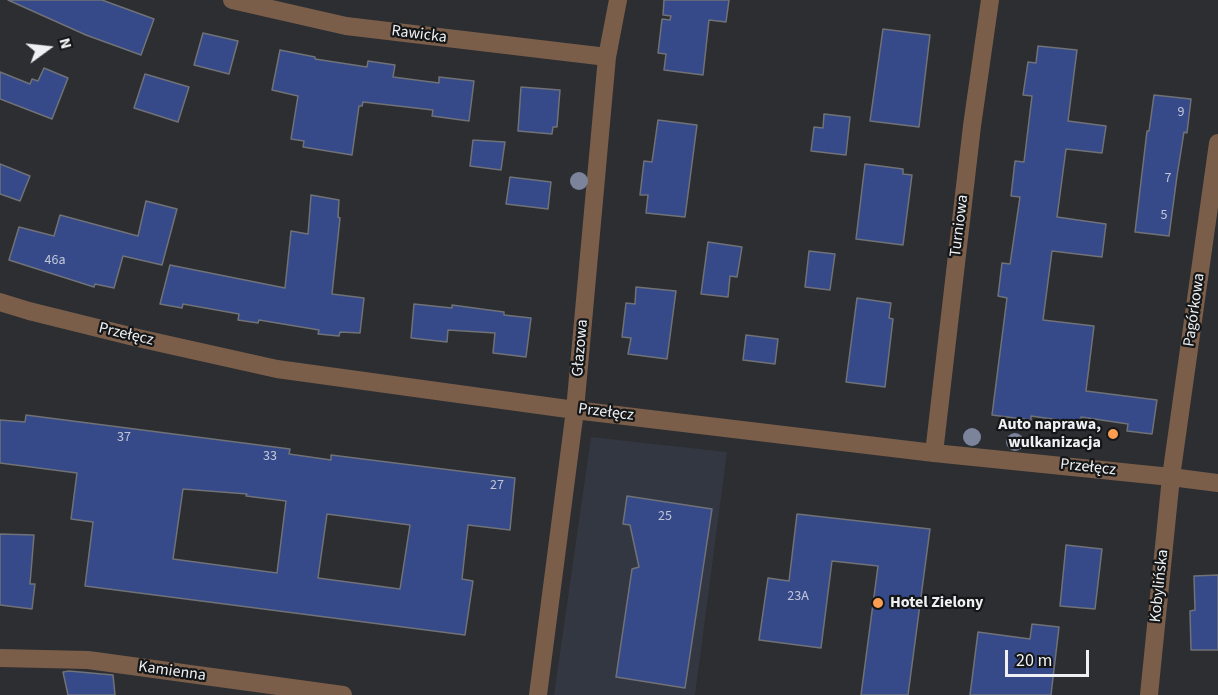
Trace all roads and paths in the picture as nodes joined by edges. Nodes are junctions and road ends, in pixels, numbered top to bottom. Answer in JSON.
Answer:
{"nodes":[{"id":1,"x":232,"y":0,"type":"edge"},
{"id":2,"x":618,"y":0,"type":"edge"},
{"id":3,"x":990,"y":0,"type":"edge"},
{"id":4,"x":607,"y":57,"type":"junction"},
{"id":5,"x":1218,"y":143,"type":"edge"},
{"id":6,"x":0,"y":302,"type":"edge"},
{"id":7,"x":575,"y":410,"type":"junction"},
{"id":8,"x":934,"y":453,"type":"junction"},
{"id":9,"x":1171,"y":477,"type":"junction"},
{"id":10,"x":1218,"y":483,"type":"edge"},
{"id":11,"x":0,"y":658,"type":"edge"},
{"id":12,"x":343,"y":695,"type":"edge"},
{"id":13,"x":538,"y":695,"type":"edge"},
{"id":14,"x":1149,"y":695,"type":"edge"}],
"edges":[{"from":1,"to":4,"type":"street","name":"Rawicka"},
{"from":2,"to":4,"type":"street","name":"Głazowa"},
{"from":3,"to":8,"type":"street","name":"Turniowa"},
{"from":4,"to":7,"type":"street","name":"Głazowa"},
{"from":5,"to":9,"type":"street","name":"Pagórkowa"},
{"from":6,"to":7,"type":"street","name":"Przełęcz"},
{"from":7,"to":8,"type":"street","name":"Przełęcz"},
{"from":7,"to":13,"type":"street","name":"Głazowa"},
{"from":8,"to":9,"type":"street","name":"Przełęcz"},
{"from":9,"to":10,"type":"street","name":"Przełęcz"},
{"from":9,"to":14,"type":"street","name":"Kobylińska"},
{"from":11,"to":12,"type":"street","name":"Kamienna"}]}
